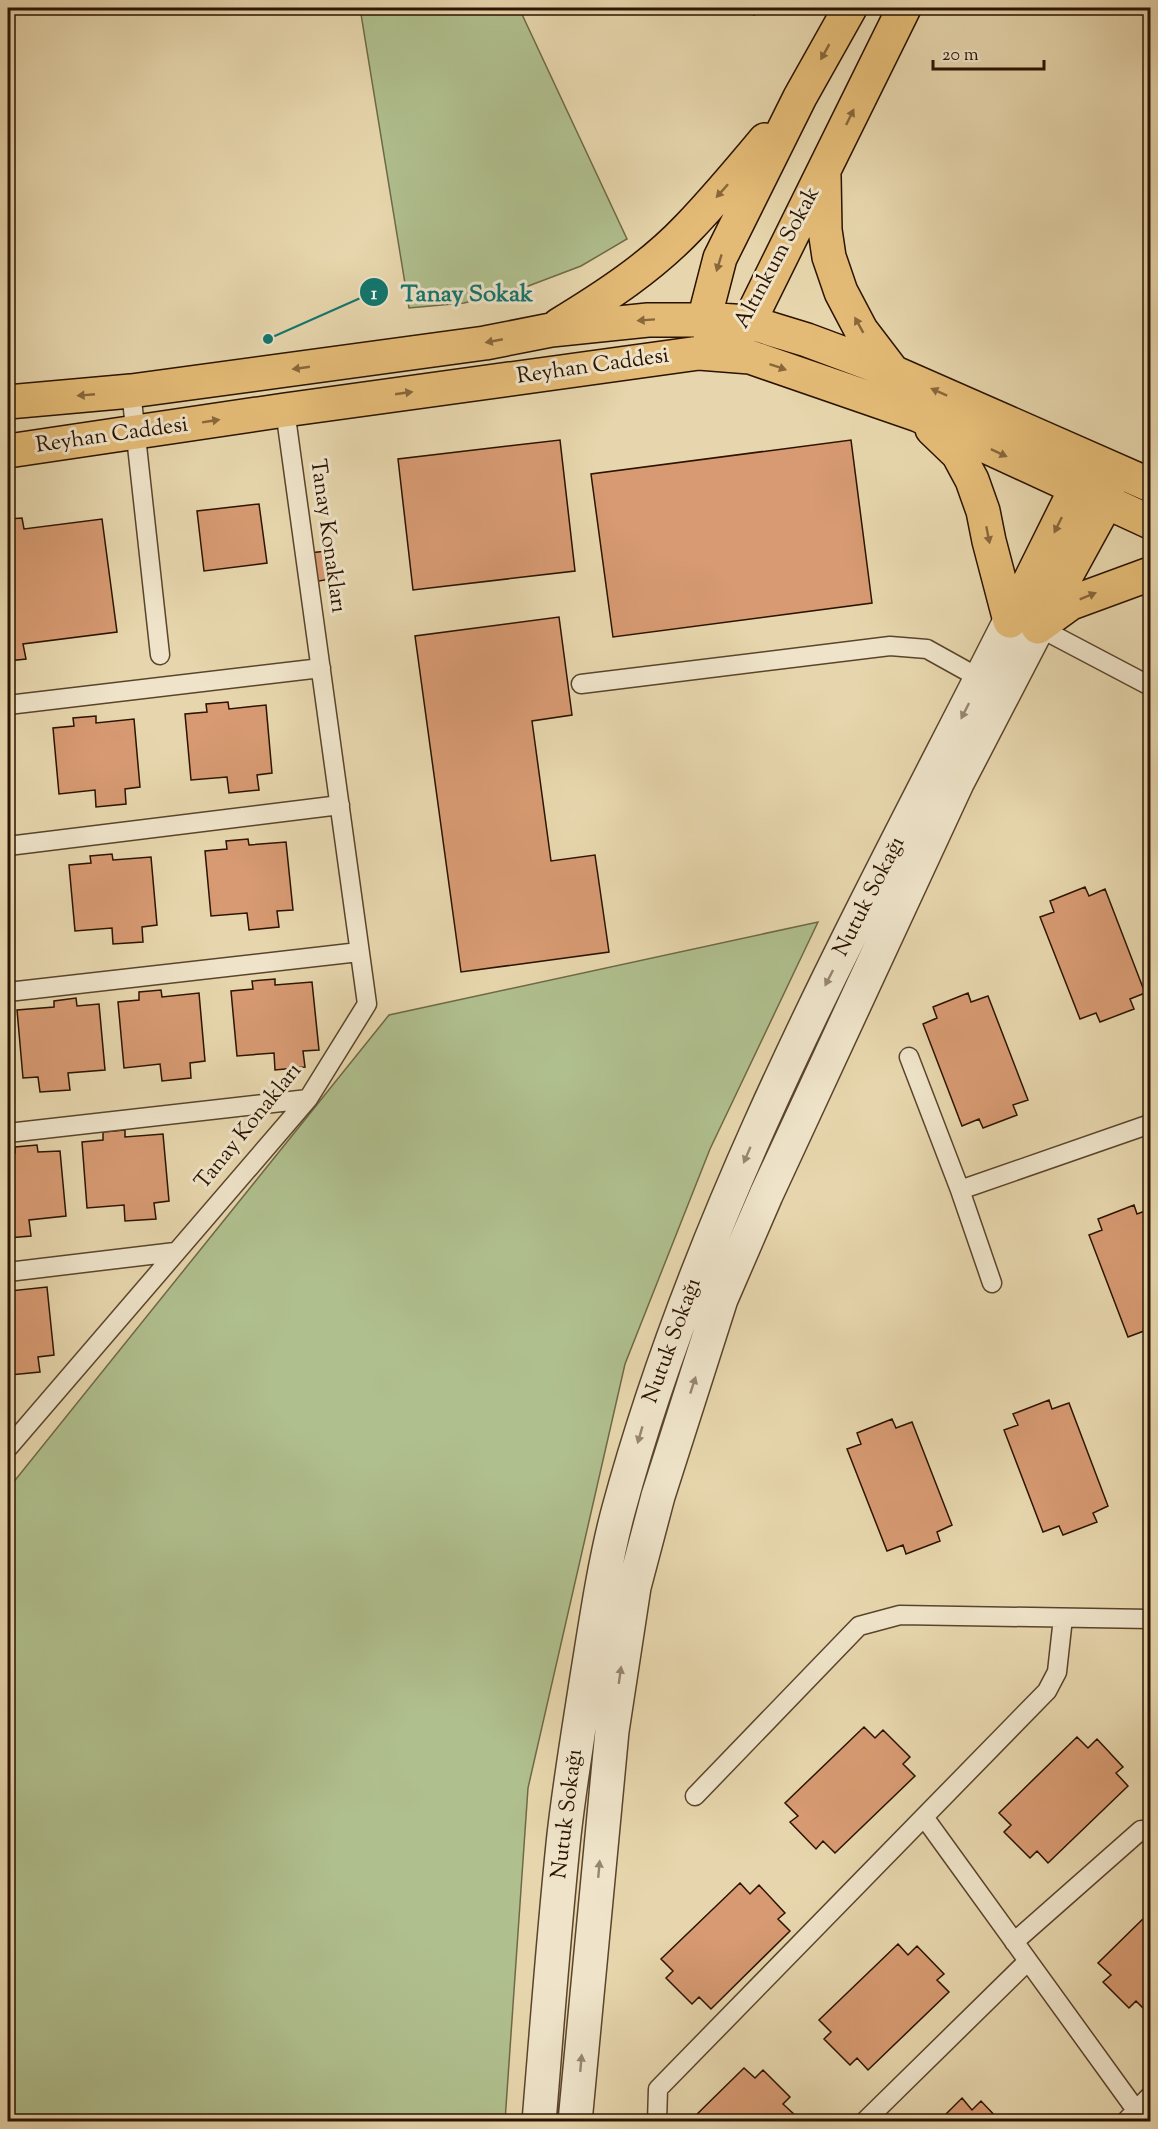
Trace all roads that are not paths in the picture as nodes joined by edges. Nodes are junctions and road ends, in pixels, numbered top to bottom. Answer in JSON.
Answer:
{"nodes":[{"id":1,"x":850,"y":8,"type":"edge"},
{"id":2,"x":904,"y":8,"type":"edge"},
{"id":3,"x":800,"y":98,"type":"junction"},
{"id":4,"x":824,"y":169,"type":"junction"},
{"id":5,"x":704,"y":320,"type":"junction"},
{"id":6,"x":749,"y":322,"type":"junction"},
{"id":7,"x":551,"y":330,"type":"junction"},
{"id":8,"x":722,"y":355,"type":"junction"},
{"id":9,"x":893,"y":372,"type":"junction"},
{"id":10,"x":131,"y":391,"type":"junction"},
{"id":11,"x":8,"y":402,"type":"edge"},
{"id":12,"x":285,"y":410,"type":"junction"},
{"id":13,"x":918,"y":415,"type":"junction"},
{"id":14,"x":135,"y":432,"type":"junction"},
{"id":15,"x":8,"y":451,"type":"edge"},
{"id":16,"x":1108,"y":466,"type":"junction"},
{"id":17,"x":1150,"y":485,"type":"edge"},
{"id":18,"x":1076,"y":488,"type":"junction"},
{"id":19,"x":1107,"y":501,"type":"junction"},
{"id":20,"x":1150,"y":522,"type":"edge"},
{"id":21,"x":1150,"y":574,"type":"edge"},
{"id":22,"x":1024,"y":624,"type":"junction"},
{"id":23,"x":160,"y":655,"type":"dead end"},
{"id":24,"x":321,"y":668,"type":"junction"},
{"id":25,"x":981,"y":679,"type":"junction"},
{"id":26,"x":581,"y":684,"type":"dead end"},
{"id":27,"x":1150,"y":686,"type":"edge"},
{"id":28,"x":8,"y":705,"type":"edge"},
{"id":29,"x":340,"y":805,"type":"junction"},
{"id":30,"x":8,"y":846,"type":"edge"},
{"id":31,"x":359,"y":952,"type":"junction"},
{"id":32,"x":8,"y":992,"type":"edge"},
{"id":33,"x":909,"y":1057,"type":"dead end"},
{"id":34,"x":308,"y":1099,"type":"junction"},
{"id":35,"x":1150,"y":1124,"type":"edge"},
{"id":36,"x":8,"y":1133,"type":"edge"},
{"id":37,"x":960,"y":1190,"type":"junction"},
{"id":38,"x":175,"y":1252,"type":"junction"},
{"id":39,"x":8,"y":1272,"type":"edge"},
{"id":40,"x":992,"y":1283,"type":"dead end"},
{"id":41,"x":8,"y":1448,"type":"edge"},
{"id":42,"x":1062,"y":1618,"type":"junction"},
{"id":43,"x":1150,"y":1619,"type":"edge"},
{"id":44,"x":695,"y":1796,"type":"dead end"},
{"id":45,"x":924,"y":1817,"type":"junction"},
{"id":46,"x":1142,"y":1830,"type":"dead end"},
{"id":47,"x":1014,"y":1942,"type":"junction"},
{"id":48,"x":1028,"y":1961,"type":"junction"},
{"id":49,"x":1150,"y":2096,"type":"edge"},
{"id":50,"x":1131,"y":2116,"type":"edge"},
{"id":51,"x":539,"y":2121,"type":"edge"},
{"id":52,"x":575,"y":2121,"type":"edge"},
{"id":53,"x":657,"y":2121,"type":"edge"},
{"id":54,"x":864,"y":2121,"type":"edge"}],
"edges":[{"from":1,"to":3,"type":"main road","name":"Altınkum Sokak","one_way":true},
{"from":4,"to":2,"type":"main road","name":"Altınkum Sokak","one_way":true},
{"from":3,"to":5,"type":"main road","name":"Altınkum Sokak","one_way":true},
{"from":3,"to":7,"type":"main road","one_way":true},
{"from":4,"to":6,"type":"main road","name":"Altınkum Sokak"},
{"from":9,"to":4,"type":"main road","one_way":true},
{"from":5,"to":6,"type":"main road","name":"Reyhan Caddesi"},
{"from":5,"to":7,"type":"main road","name":"Reyhan Caddesi","one_way":true},
{"from":5,"to":8,"type":"main road","name":"Altınkum Sokak"},
{"from":6,"to":8,"type":"main road","name":"Altınkum Sokak"},
{"from":6,"to":9,"type":"main road","name":"Reyhan Caddesi"},
{"from":7,"to":10,"type":"main road","name":"Reyhan Caddesi","one_way":true},
{"from":12,"to":8,"type":"main road","name":"Reyhan Caddesi","one_way":true},
{"from":8,"to":13,"type":"main road","name":"Reyhan Caddesi","one_way":true},
{"from":16,"to":9,"type":"main road","name":"Reyhan Caddesi","one_way":true},
{"from":10,"to":11,"type":"main road","name":"Reyhan Caddesi","one_way":true},
{"from":10,"to":14,"type":"lane"},
{"from":14,"to":12,"type":"main road","name":"Reyhan Caddesi","one_way":true},
{"from":12,"to":24,"type":"lane","name":"Tanay Konakları"},
{"from":13,"to":18,"type":"main road","name":"Reyhan Caddesi","one_way":true},
{"from":13,"to":22,"type":"main road","one_way":true},
{"from":14,"to":15,"type":"main road","name":"Reyhan Caddesi"},
{"from":14,"to":23,"type":"lane"},
{"from":16,"to":17,"type":"main road","name":"Reyhan Caddesi"},
{"from":16,"to":18,"type":"main road"},
{"from":16,"to":19,"type":"main road"},
{"from":18,"to":19,"type":"main road","name":"Reyhan Caddesi"},
{"from":18,"to":22,"type":"main road","one_way":true},
{"from":19,"to":20,"type":"main road","name":"Reyhan Caddesi"},
{"from":19,"to":22,"type":"main road"},
{"from":22,"to":21,"type":"main road","one_way":true},
{"from":22,"to":25,"type":"street","name":"Nutuk Sokağı"},
{"from":22,"to":27,"type":"lane"},
{"from":52,"to":22,"type":"street","name":"Nutuk Sokağı","one_way":true},
{"from":24,"to":28,"type":"lane"},
{"from":24,"to":29,"type":"lane","name":"Tanay Konakları"},
{"from":25,"to":26,"type":"lane"},
{"from":25,"to":51,"type":"street","name":"Nutuk Sokağı","one_way":true},
{"from":29,"to":30,"type":"lane"},
{"from":29,"to":31,"type":"lane","name":"Tanay Konakları"},
{"from":31,"to":32,"type":"lane"},
{"from":31,"to":34,"type":"lane","name":"Tanay Konakları"},
{"from":33,"to":37,"type":"lane"},
{"from":34,"to":36,"type":"lane"},
{"from":34,"to":38,"type":"lane","name":"Tanay Konakları"},
{"from":35,"to":37,"type":"lane"},
{"from":37,"to":40,"type":"lane"},
{"from":38,"to":39,"type":"lane"},
{"from":38,"to":41,"type":"lane","name":"Tanay Konakları"},
{"from":42,"to":43,"type":"lane"},
{"from":42,"to":44,"type":"lane"},
{"from":42,"to":45,"type":"lane"},
{"from":45,"to":47,"type":"lane"},
{"from":45,"to":53,"type":"lane"},
{"from":46,"to":47,"type":"lane"},
{"from":47,"to":48,"type":"lane"},
{"from":48,"to":50,"type":"lane"},
{"from":48,"to":54,"type":"lane"},
{"from":49,"to":50,"type":"lane"}]}
